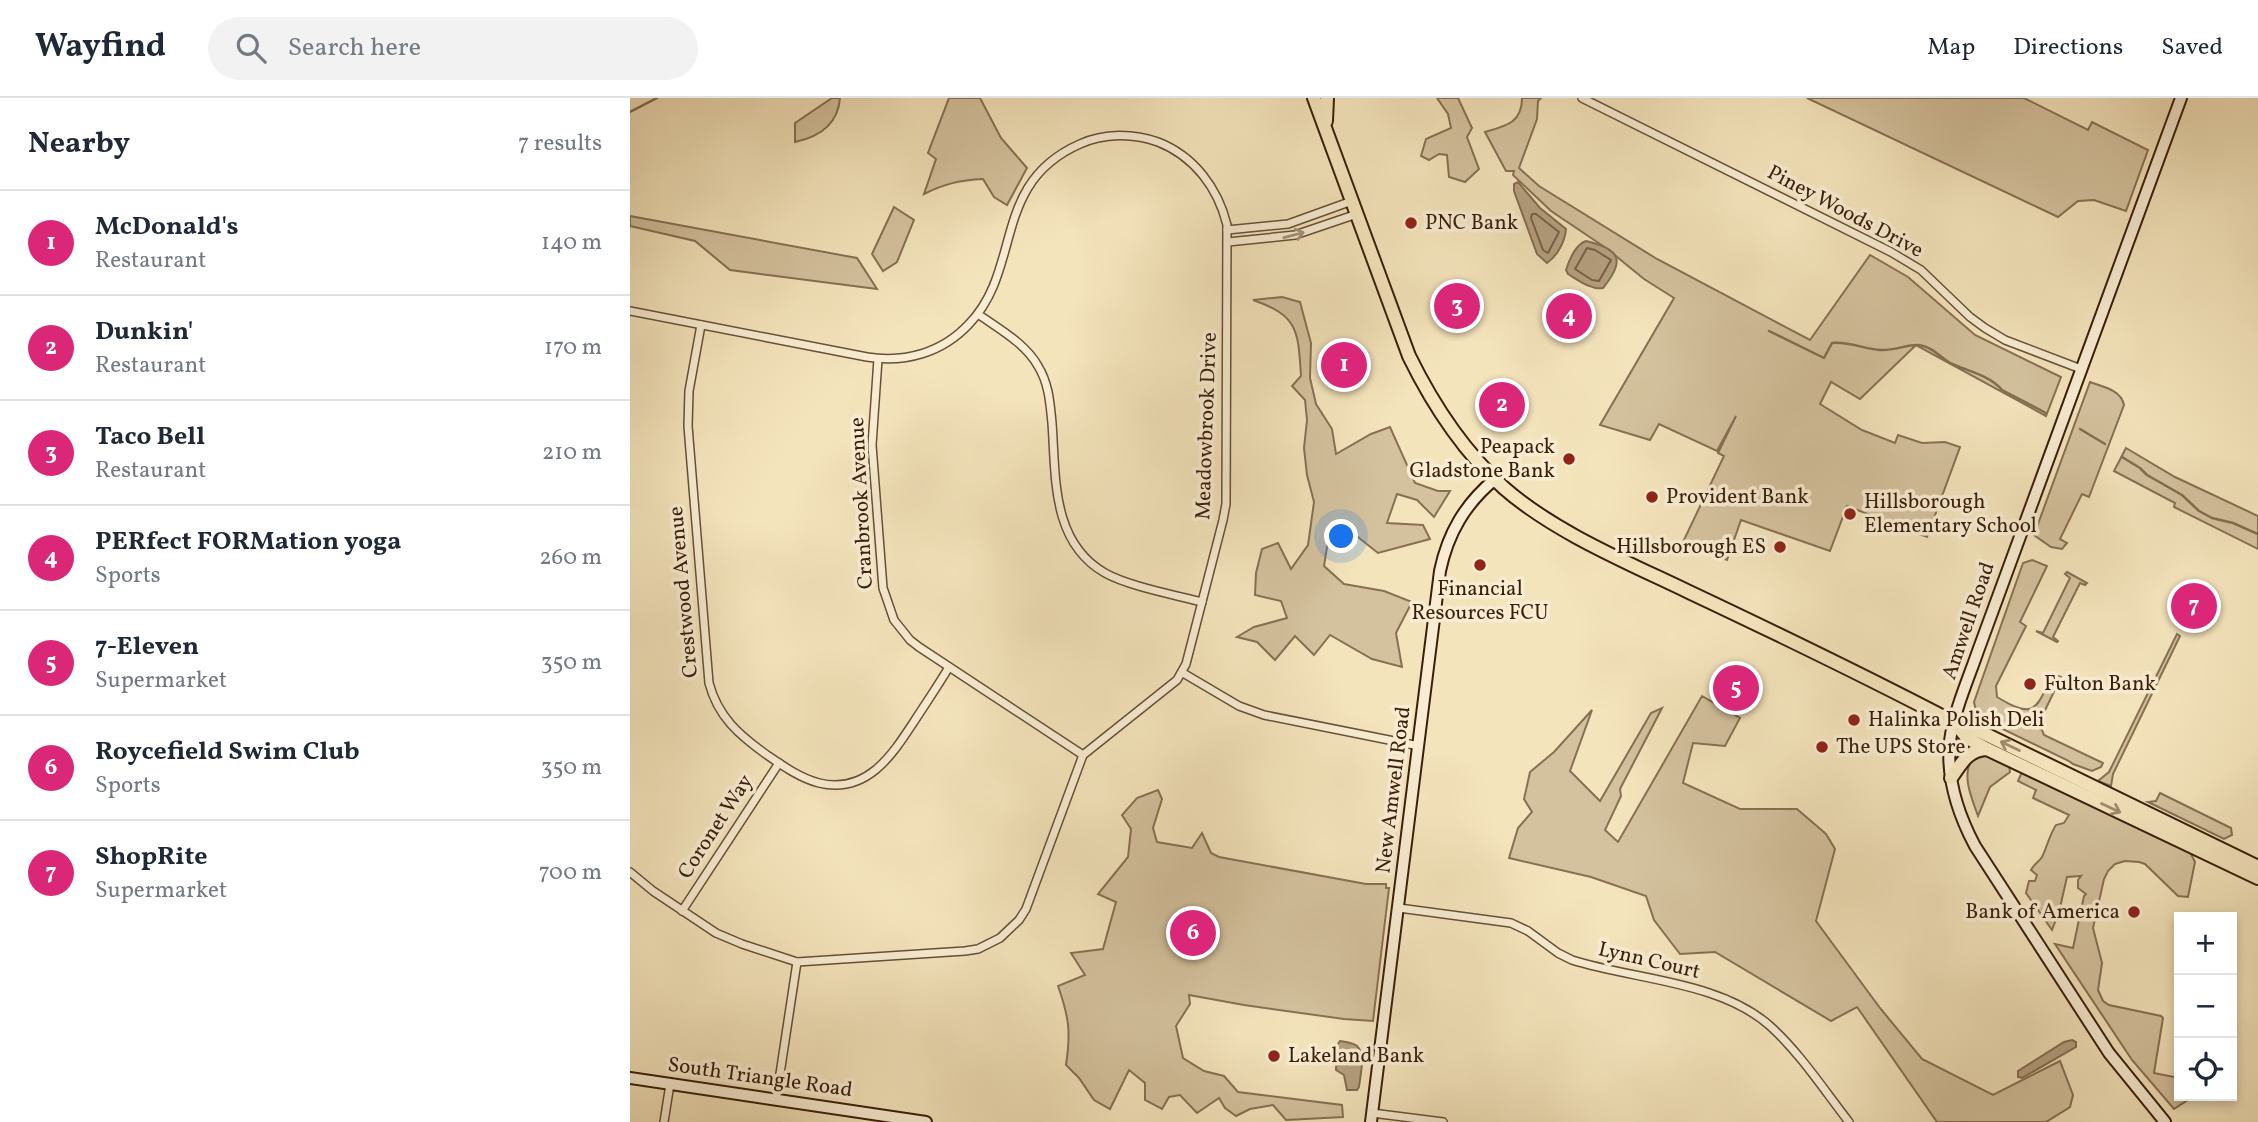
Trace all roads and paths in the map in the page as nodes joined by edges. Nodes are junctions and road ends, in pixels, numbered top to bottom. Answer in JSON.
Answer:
{"nodes":[{"id":1,"x":1314,"y":98,"type":"edge"},
{"id":2,"x":1327,"y":98,"type":"edge"},
{"id":3,"x":1582,"y":98,"type":"edge"},
{"id":4,"x":2181,"y":98,"type":"edge"},
{"id":5,"x":1325,"y":128,"type":"junction"},
{"id":6,"x":1352,"y":201,"type":"junction"},
{"id":7,"x":1357,"y":214,"type":"junction"},
{"id":8,"x":1227,"y":230,"type":"junction"},
{"id":9,"x":1228,"y":242,"type":"junction"},
{"id":10,"x":630,"y":311,"type":"edge"},
{"id":11,"x":978,"y":314,"type":"junction"},
{"id":12,"x":701,"y":325,"type":"junction"},
{"id":13,"x":878,"y":359,"type":"junction"},
{"id":14,"x":2081,"y":369,"type":"junction"},
{"id":15,"x":1494,"y":479,"type":"junction"},
{"id":16,"x":1202,"y":602,"type":"junction"},
{"id":17,"x":949,"y":667,"type":"junction"},
{"id":18,"x":1183,"y":673,"type":"junction"},
{"id":19,"x":1955,"y":723,"type":"junction"},
{"id":20,"x":1419,"y":746,"type":"junction"},
{"id":21,"x":1987,"y":749,"type":"junction"},
{"id":22,"x":1083,"y":755,"type":"junction"},
{"id":23,"x":779,"y":763,"type":"junction"},
{"id":24,"x":1951,"y":778,"type":"junction"},
{"id":25,"x":2258,"y":867,"type":"edge"},
{"id":26,"x":630,"y":872,"type":"edge"},
{"id":27,"x":2258,"y":878,"type":"edge"},
{"id":28,"x":1399,"y":908,"type":"junction"},
{"id":29,"x":682,"y":911,"type":"junction"},
{"id":30,"x":796,"y":962,"type":"junction"},
{"id":31,"x":630,"y":1078,"type":"edge"},
{"id":32,"x":670,"y":1084,"type":"junction"},
{"id":33,"x":776,"y":1100,"type":"junction"},
{"id":34,"x":1372,"y":1117,"type":"edge"},
{"id":35,"x":664,"y":1122,"type":"edge"},
{"id":36,"x":926,"y":1122,"type":"edge"},
{"id":37,"x":1443,"y":1122,"type":"edge"},
{"id":38,"x":1849,"y":1122,"type":"edge"},
{"id":39,"x":2165,"y":1122,"type":"edge"}],
"edges":[{"from":1,"to":5,"type":"main road"},
{"from":2,"to":5,"type":"main road"},
{"from":3,"to":14,"type":"street","name":"Piney Woods Drive"},
{"from":4,"to":14,"type":"main road","name":"Amwell Road"},
{"from":5,"to":6,"type":"main road"},
{"from":6,"to":7,"type":"main road"},
{"from":6,"to":8,"type":"street"},
{"from":9,"to":7,"type":"street","one_way":true},
{"from":7,"to":15,"type":"main road"},
{"from":8,"to":9,"type":"street","name":"Meadowbrook Drive"},
{"from":8,"to":11,"type":"street","name":"Meadowbrook Drive"},
{"from":9,"to":16,"type":"street","name":"Meadowbrook Drive"},
{"from":10,"to":12,"type":"street","name":"Meadowbrook Drive"},
{"from":11,"to":13,"type":"street","name":"Meadowbrook Drive"},
{"from":11,"to":16,"type":"street"},
{"from":12,"to":13,"type":"street","name":"Meadowbrook Drive"},
{"from":12,"to":23,"type":"street","name":"Crestwood Avenue"},
{"from":13,"to":17,"type":"street","name":"Cranbrook Avenue"},
{"from":14,"to":19,"type":"main road","name":"Amwell Road"},
{"from":15,"to":19,"type":"main road"},
{"from":15,"to":20,"type":"main road","name":"New Amwell Road"},
{"from":16,"to":18,"type":"street","name":"Meadowbrook Drive"},
{"from":17,"to":22,"type":"street","name":"Cranbrook Avenue"},
{"from":17,"to":23,"type":"street","name":"Crestwood Avenue"},
{"from":18,"to":20,"type":"street"},
{"from":18,"to":22,"type":"street"},
{"from":19,"to":21,"type":"main road"},
{"from":19,"to":24,"type":"main road","name":"Amwell Road"},
{"from":25,"to":19,"type":"main road","one_way":true},
{"from":20,"to":28,"type":"main road","name":"New Amwell Road"},
{"from":21,"to":24,"type":"main road"},
{"from":21,"to":27,"type":"main road","one_way":true},
{"from":22,"to":30,"type":"street"},
{"from":23,"to":29,"type":"street","name":"Coronet Way"},
{"from":24,"to":39,"type":"main road","name":"Amwell Road"},
{"from":26,"to":29,"type":"street"},
{"from":28,"to":34,"type":"main road","name":"New Amwell Road"},
{"from":28,"to":38,"type":"street","name":"Lynn Court"},
{"from":29,"to":30,"type":"street"},
{"from":30,"to":33,"type":"street"},
{"from":31,"to":32,"type":"main road","name":"South Triangle Road"},
{"from":32,"to":33,"type":"main road","name":"South Triangle Road"},
{"from":32,"to":35,"type":"street"},
{"from":33,"to":36,"type":"main road","name":"South Triangle Road"},
{"from":34,"to":37,"type":"street"}]}
